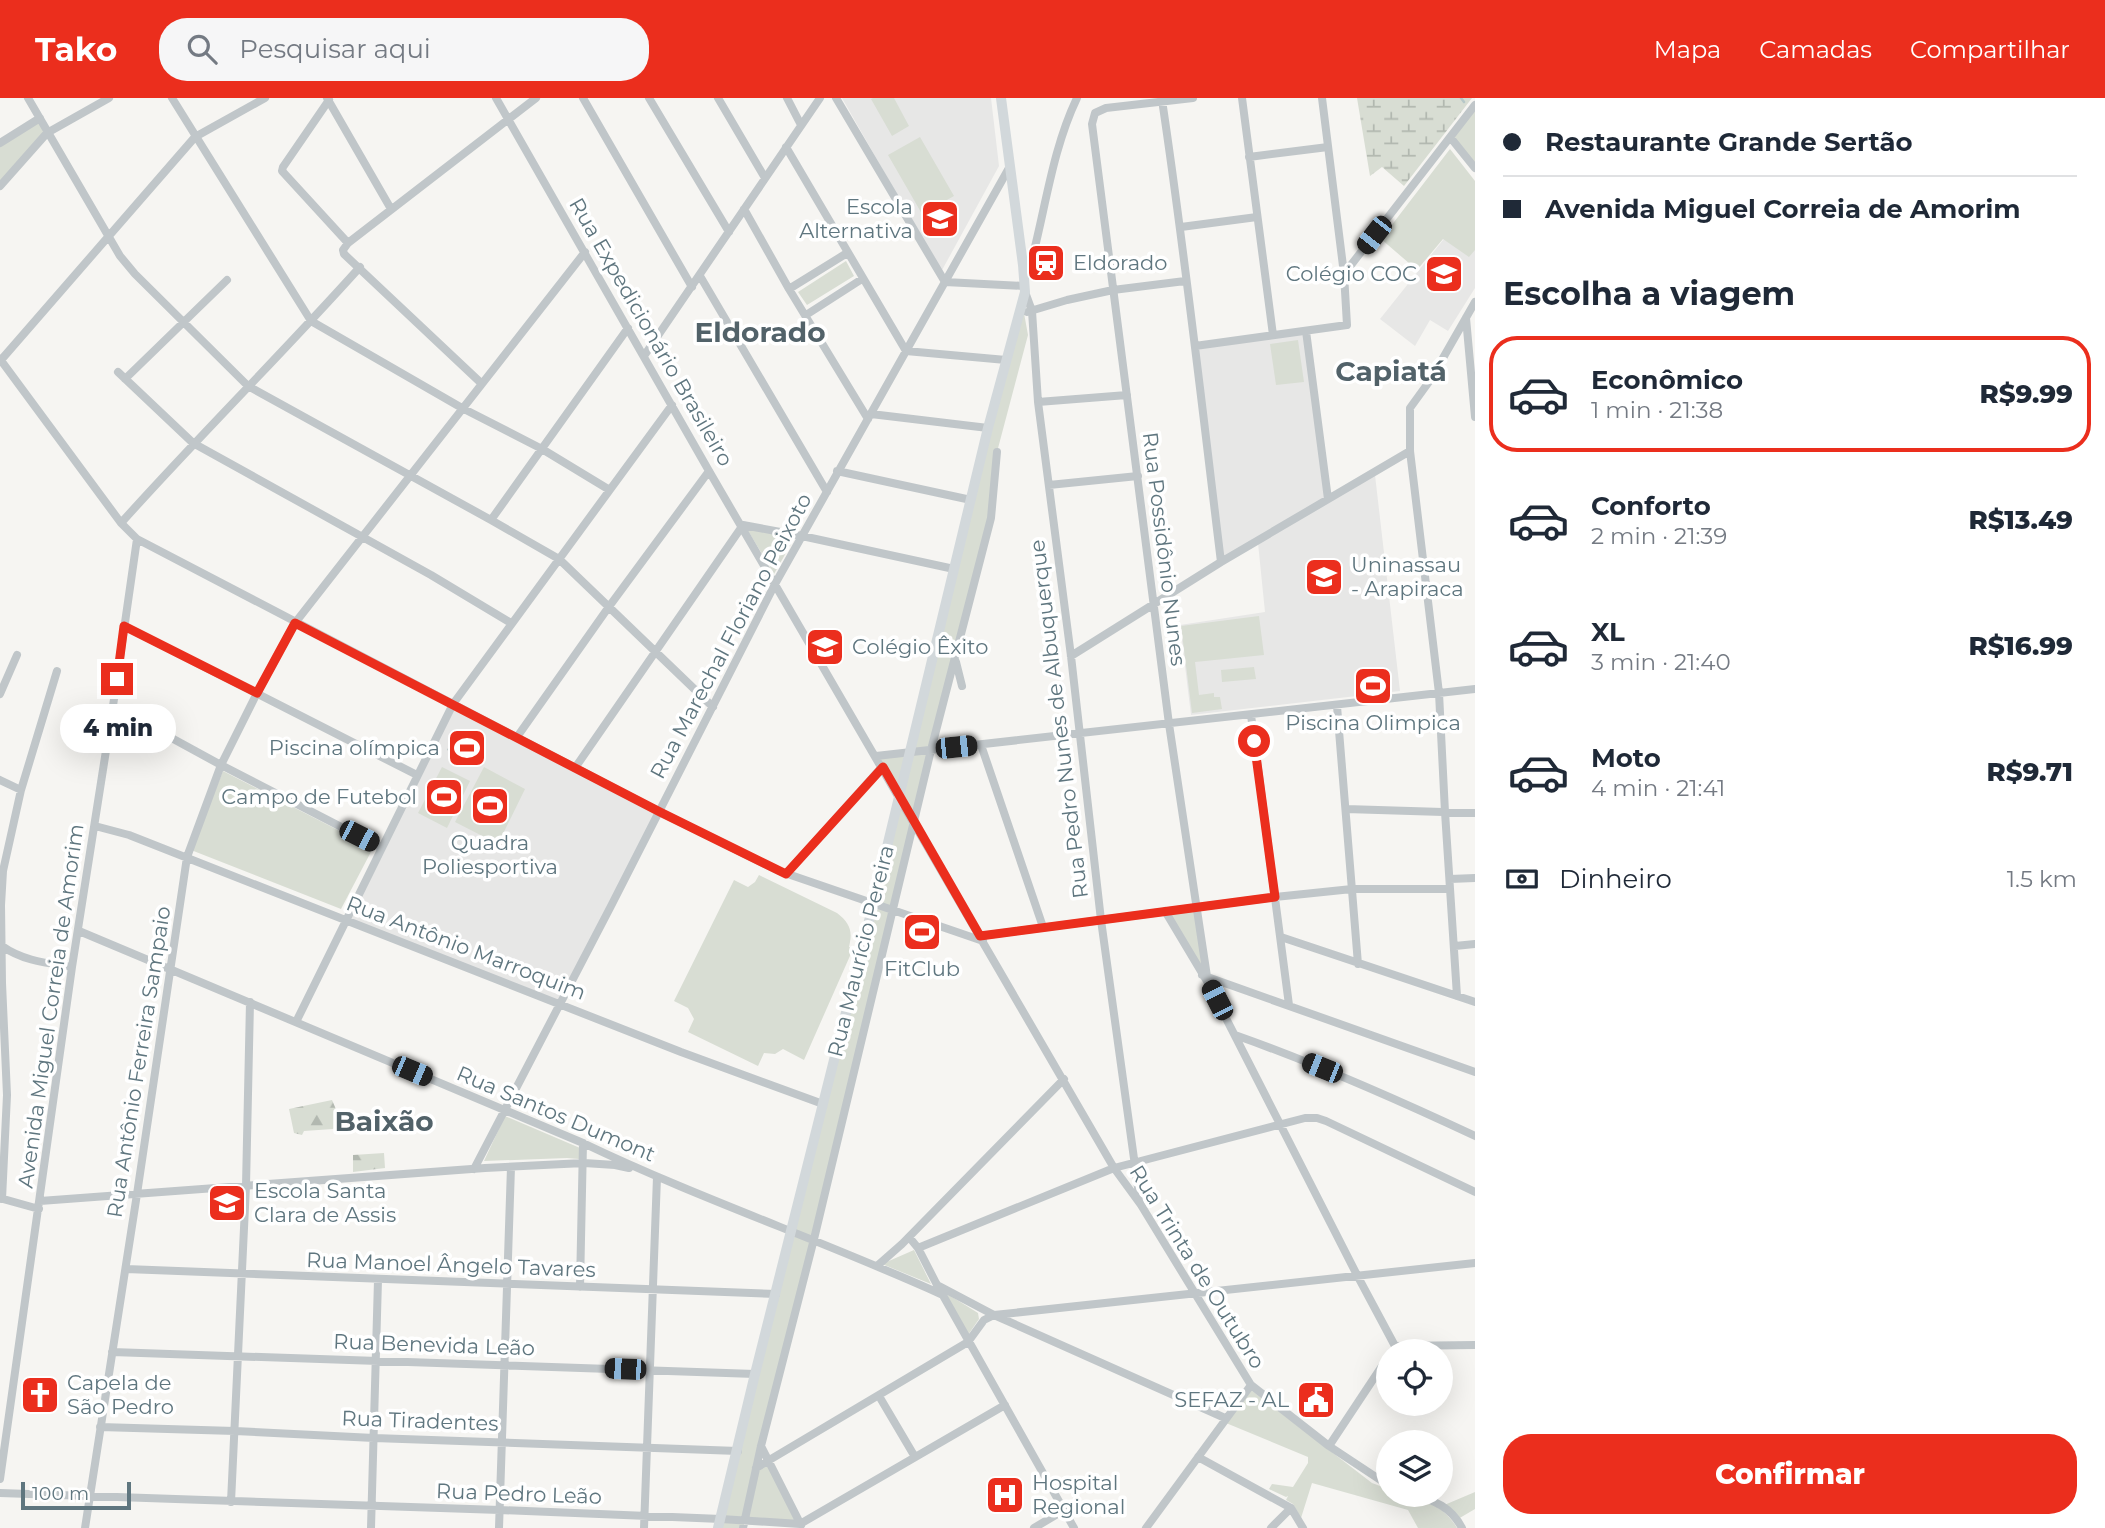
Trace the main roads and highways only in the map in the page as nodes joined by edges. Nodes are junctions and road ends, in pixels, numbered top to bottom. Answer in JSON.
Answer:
{"nodes":[{"id":1,"x":1001,"y":98,"type":"edge"},
{"id":2,"x":720,"y":1523,"type":"edge"}],
"edges":[{"from":1,"to":2,"type":"main road","name":"Rua Maurício Pereira"}]}
